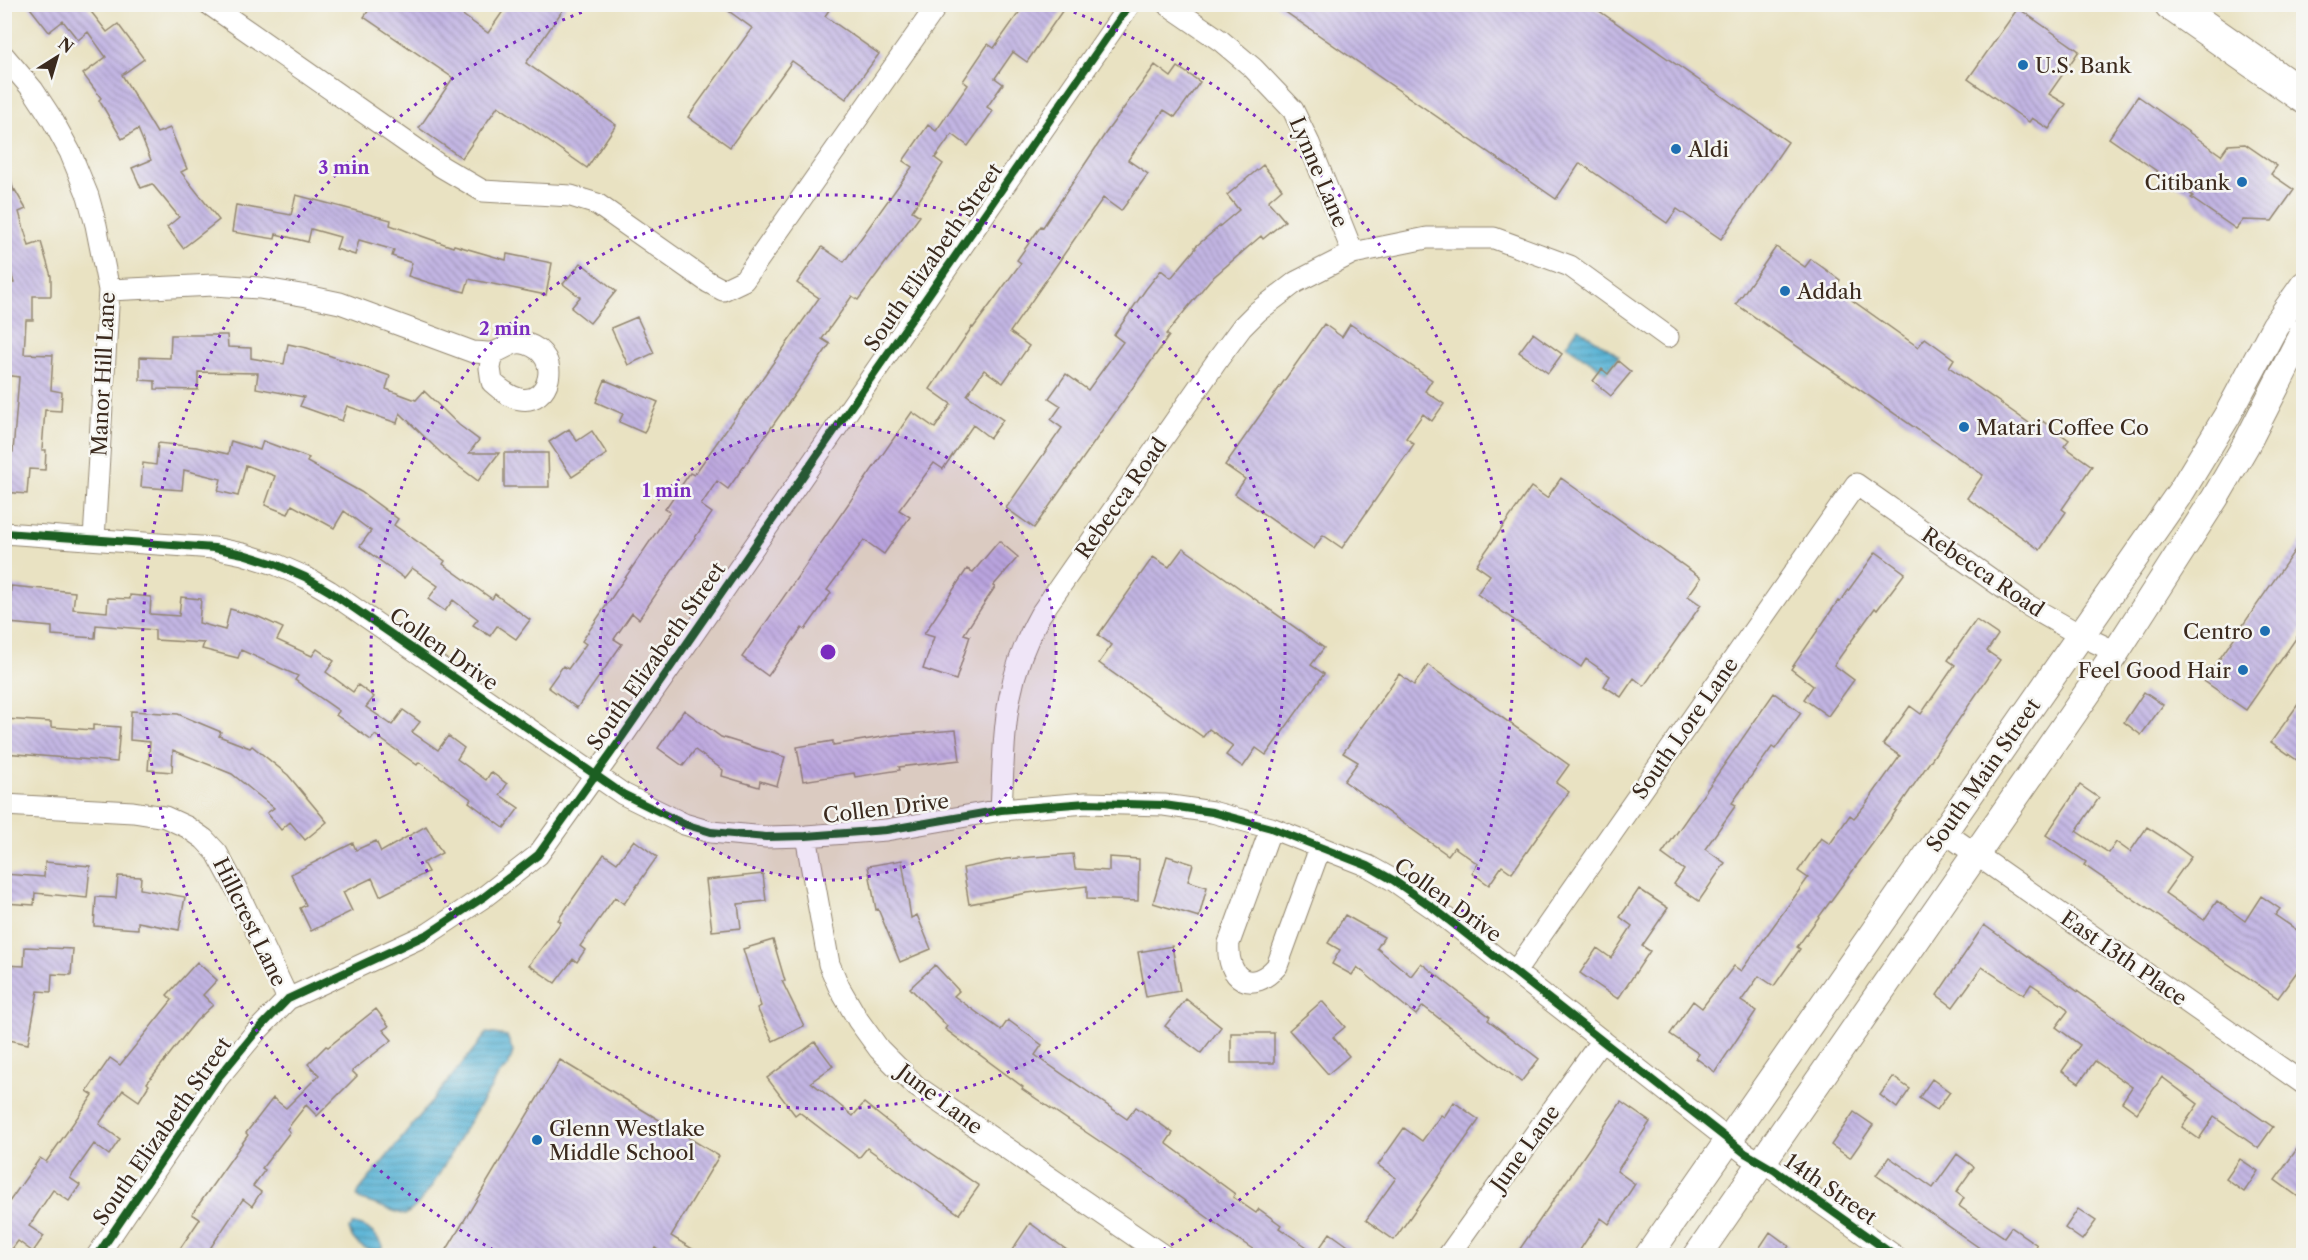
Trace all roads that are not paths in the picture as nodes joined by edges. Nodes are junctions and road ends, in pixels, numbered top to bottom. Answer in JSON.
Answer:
{"nodes":[{"id":1,"x":209,"y":4,"type":"edge"},
{"id":2,"x":938,"y":4,"type":"edge"},
{"id":3,"x":1130,"y":4,"type":"edge"},
{"id":4,"x":1167,"y":4,"type":"edge"},
{"id":5,"x":2171,"y":4,"type":"edge"},
{"id":6,"x":4,"y":56,"type":"edge"},
{"id":7,"x":2304,"y":98,"type":"edge"},
{"id":8,"x":1353,"y":253,"type":"junction"},
{"id":9,"x":2304,"y":285,"type":"edge"},
{"id":10,"x":109,"y":290,"type":"junction"},
{"id":11,"x":2304,"y":331,"type":"edge"},
{"id":12,"x":1668,"y":337,"type":"dead end"},
{"id":13,"x":493,"y":353,"type":"dead end"},
{"id":14,"x":1856,"y":484,"type":"joint"},
{"id":15,"x":4,"y":533,"type":"edge"},
{"id":16,"x":94,"y":539,"type":"junction"},
{"id":17,"x":2080,"y":635,"type":"junction"},
{"id":18,"x":2116,"y":652,"type":"junction"},
{"id":19,"x":595,"y":775,"type":"junction"},
{"id":20,"x":4,"y":805,"type":"edge"},
{"id":21,"x":1001,"y":810,"type":"junction"},
{"id":22,"x":1271,"y":828,"type":"junction"},
{"id":23,"x":1944,"y":832,"type":"junction"},
{"id":24,"x":806,"y":836,"type":"junction"},
{"id":25,"x":1320,"y":848,"type":"junction"},
{"id":26,"x":1975,"y":854,"type":"junction"},
{"id":27,"x":1515,"y":972,"type":"junction"},
{"id":28,"x":288,"y":999,"type":"junction"},
{"id":29,"x":1602,"y":1041,"type":"junction"},
{"id":30,"x":2304,"y":1084,"type":"edge"},
{"id":31,"x":1745,"y":1152,"type":"junction"},
{"id":32,"x":97,"y":1256,"type":"edge"},
{"id":33,"x":1164,"y":1256,"type":"edge"},
{"id":34,"x":1448,"y":1256,"type":"edge"},
{"id":35,"x":1648,"y":1256,"type":"edge"},
{"id":36,"x":1697,"y":1256,"type":"edge"},
{"id":37,"x":1895,"y":1256,"type":"edge"}],
"edges":[{"from":1,"to":2,"type":"street"},
{"from":3,"to":19,"type":"street","name":"South Elizabeth Street"},
{"from":4,"to":8,"type":"street","name":"Lynne Lane"},
{"from":5,"to":7,"type":"main road"},
{"from":6,"to":10,"type":"street","name":"Manor Hill Lane"},
{"from":8,"to":12,"type":"street","name":"Rebecca Road"},
{"from":8,"to":21,"type":"street","name":"Rebecca Road"},
{"from":9,"to":17,"type":"street","name":"South Main Street"},
{"from":10,"to":13,"type":"street"},
{"from":10,"to":16,"type":"street","name":"Manor Hill Lane"},
{"from":11,"to":18,"type":"street","name":"South Main Street"},
{"from":14,"to":17,"type":"street","name":"Rebecca Road"},
{"from":14,"to":27,"type":"street","name":"South Lore Lane"},
{"from":15,"to":16,"type":"street","name":"Collen Drive"},
{"from":16,"to":19,"type":"street","name":"Collen Drive"},
{"from":17,"to":18,"type":"street","name":"Rebecca Road"},
{"from":17,"to":23,"type":"street","name":"South Main Street"},
{"from":18,"to":26,"type":"street","name":"South Main Street"},
{"from":19,"to":24,"type":"street","name":"Collen Drive"},
{"from":19,"to":28,"type":"street","name":"South Elizabeth Street"},
{"from":20,"to":28,"type":"street","name":"Hillcrest Lane"},
{"from":21,"to":22,"type":"street","name":"Collen Drive"},
{"from":21,"to":24,"type":"street","name":"Collen Drive"},
{"from":22,"to":25,"type":"street","name":"Collen Drive"},
{"from":22,"to":25,"type":"street"},
{"from":23,"to":26,"type":"street","name":"East 13th Place"},
{"from":23,"to":31,"type":"street","name":"South Main Street"},
{"from":24,"to":33,"type":"street","name":"June Lane"},
{"from":25,"to":27,"type":"street","name":"Collen Drive"},
{"from":26,"to":30,"type":"street","name":"East 13th Place"},
{"from":26,"to":31,"type":"street","name":"South Main Street"},
{"from":27,"to":29,"type":"street","name":"Collen Drive"},
{"from":28,"to":32,"type":"street","name":"South Elizabeth Street"},
{"from":29,"to":31,"type":"street","name":"Collen Drive"},
{"from":29,"to":34,"type":"street","name":"June Lane"},
{"from":31,"to":35,"type":"street","name":"South Main Street"},
{"from":31,"to":36,"type":"street","name":"South Main Street"},
{"from":31,"to":37,"type":"street","name":"14th Street"}]}
